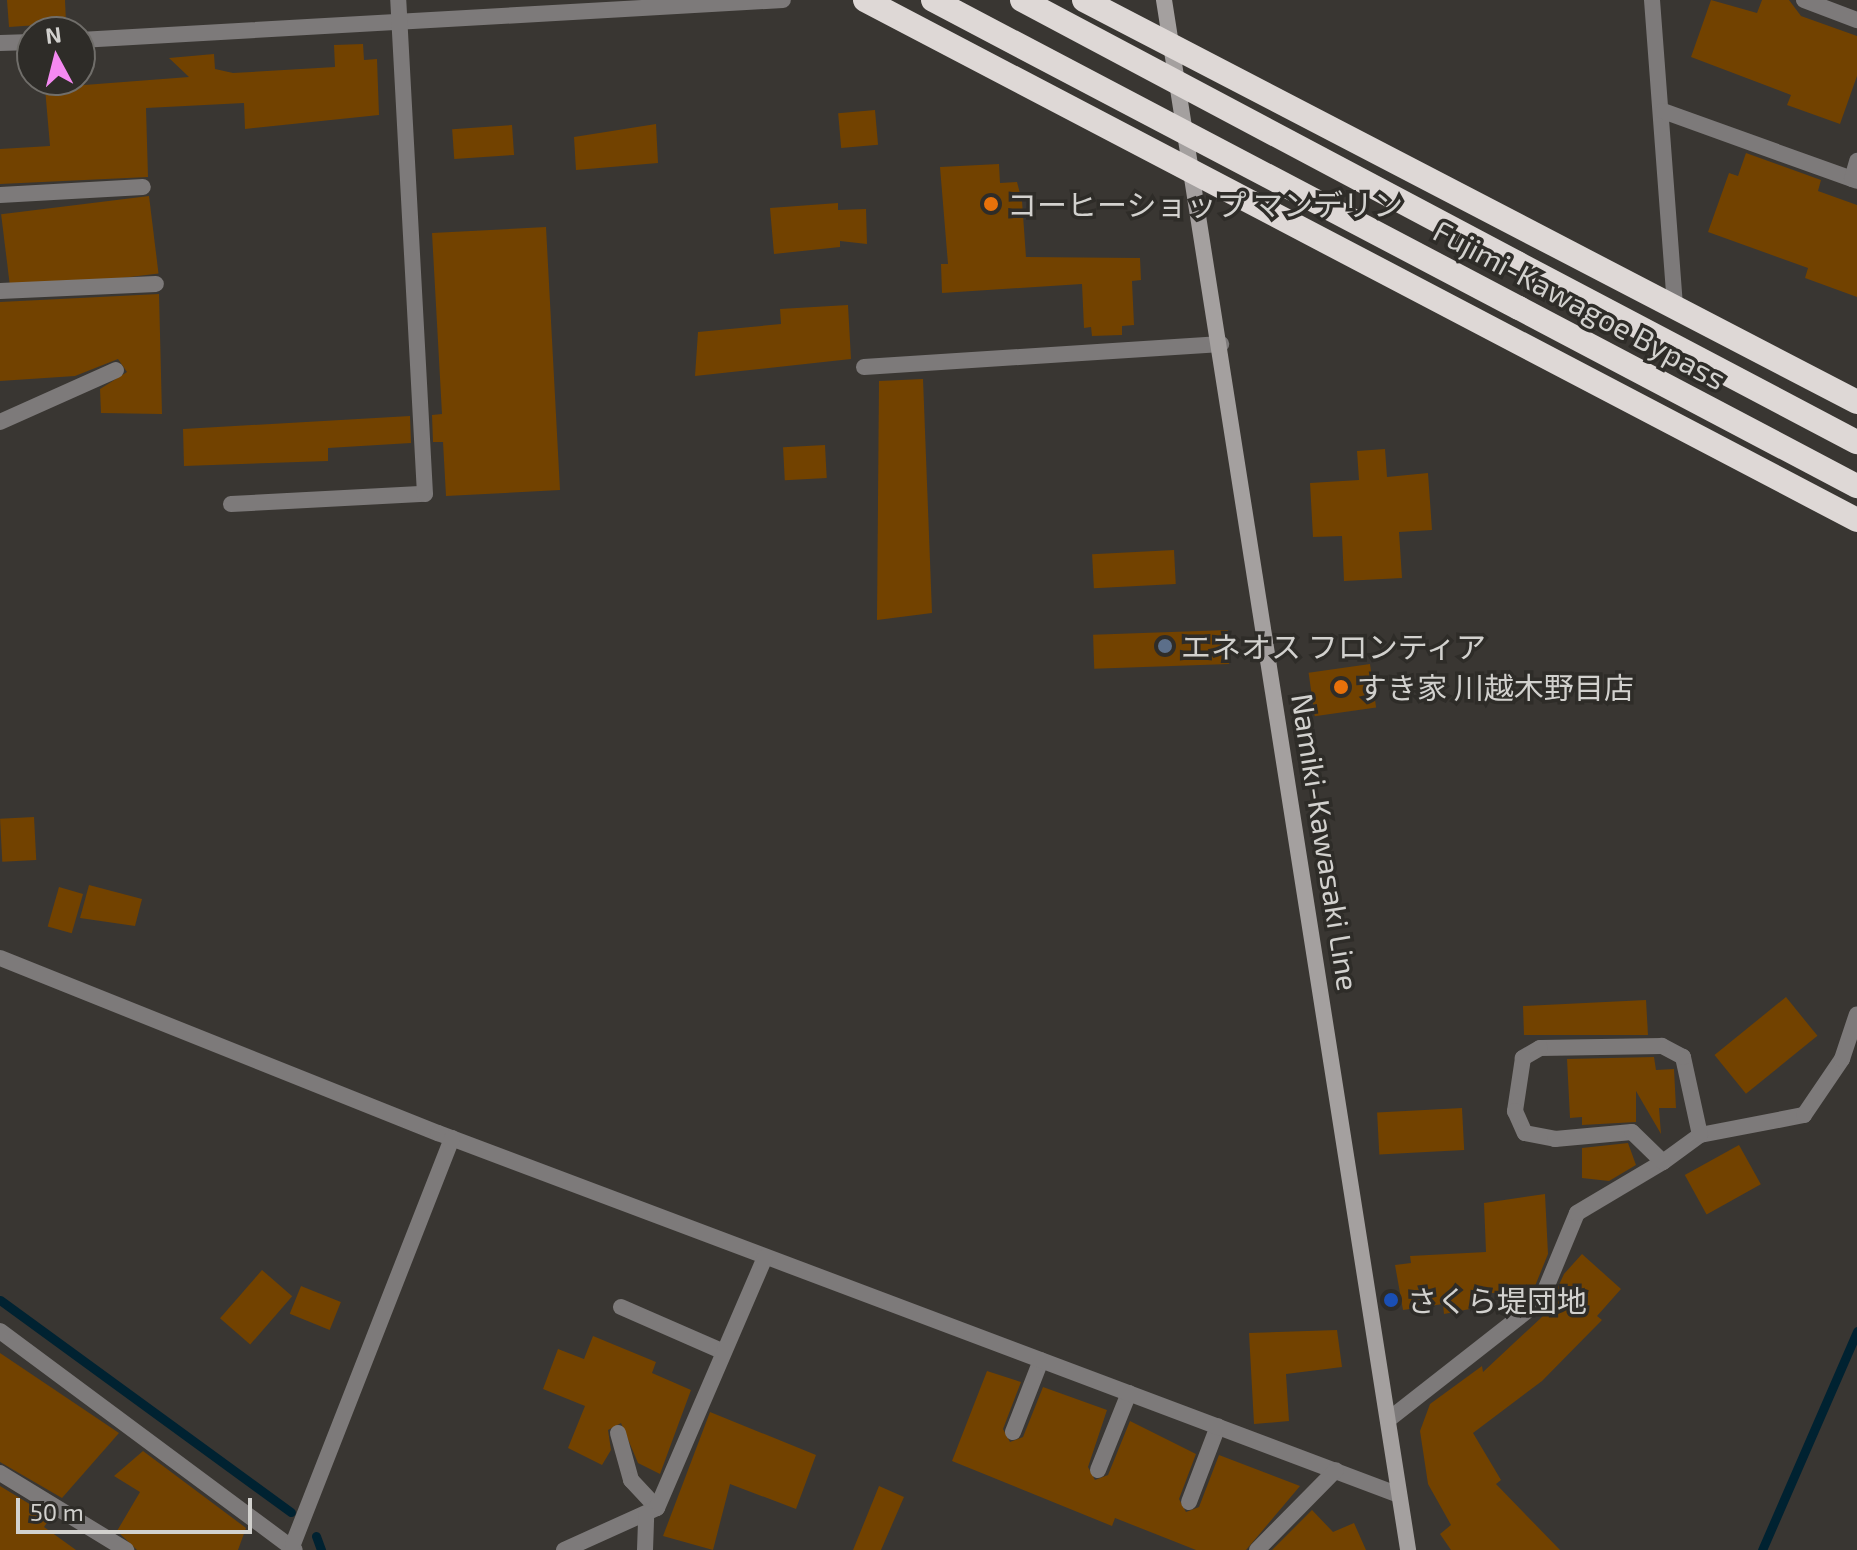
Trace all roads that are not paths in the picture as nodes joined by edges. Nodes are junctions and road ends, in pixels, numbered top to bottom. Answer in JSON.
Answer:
{"nodes":[{"id":1,"x":398,"y":0,"type":"edge"},
{"id":2,"x":783,"y":0,"type":"edge"},
{"id":3,"x":865,"y":0,"type":"edge"},
{"id":4,"x":933,"y":0,"type":"edge"},
{"id":5,"x":1022,"y":0,"type":"edge"},
{"id":6,"x":1084,"y":0,"type":"edge"},
{"id":7,"x":1164,"y":0,"type":"edge"},
{"id":8,"x":1652,"y":0,"type":"edge"},
{"id":9,"x":1804,"y":0,"type":"edge"},
{"id":10,"x":1857,"y":20,"type":"edge"},
{"id":11,"x":400,"y":27,"type":"junction"},
{"id":12,"x":96,"y":39,"type":"edge"},
{"id":13,"x":1172,"y":47,"type":"junction"},
{"id":14,"x":1663,"y":111,"type":"junction"},
{"id":15,"x":1857,"y":161,"type":"edge"},
{"id":16,"x":1196,"y":176,"type":"junction"},
{"id":17,"x":1854,"y":180,"type":"edge"},
{"id":18,"x":143,"y":187,"type":"dead end"},
{"id":19,"x":0,"y":195,"type":"edge"},
{"id":20,"x":156,"y":284,"type":"dead end"},
{"id":21,"x":0,"y":291,"type":"edge"},
{"id":22,"x":1675,"y":305,"type":"junction"},
{"id":23,"x":1221,"y":344,"type":"junction"},
{"id":24,"x":864,"y":367,"type":"dead end"},
{"id":25,"x":116,"y":370,"type":"dead end"},
{"id":26,"x":1856,"y":400,"type":"edge"},
{"id":27,"x":0,"y":422,"type":"edge"},
{"id":28,"x":1857,"y":442,"type":"edge"},
{"id":29,"x":1857,"y":486,"type":"edge"},
{"id":30,"x":231,"y":504,"type":"dead end"},
{"id":31,"x":1857,"y":520,"type":"edge"},
{"id":32,"x":0,"y":958,"type":"edge"},
{"id":33,"x":1857,"y":1014,"type":"edge"},
{"id":34,"x":1700,"y":1135,"type":"junction"},
{"id":35,"x":452,"y":1138,"type":"junction"},
{"id":36,"x":1663,"y":1162,"type":"junction"},
{"id":37,"x":765,"y":1257,"type":"junction"},
{"id":38,"x":621,"y":1307,"type":"dead end"},
{"id":39,"x":0,"y":1331,"type":"edge"},
{"id":40,"x":724,"y":1352,"type":"junction"},
{"id":41,"x":1041,"y":1360,"type":"junction"},
{"id":42,"x":1129,"y":1393,"type":"junction"},
{"id":43,"x":1388,"y":1420,"type":"junction"},
{"id":44,"x":1218,"y":1426,"type":"junction"},
{"id":45,"x":1013,"y":1432,"type":"dead end"},
{"id":46,"x":618,"y":1433,"type":"dead end"},
{"id":47,"x":1098,"y":1470,"type":"dead end"},
{"id":48,"x":1336,"y":1470,"type":"junction"},
{"id":49,"x":0,"y":1473,"type":"edge"},
{"id":50,"x":1399,"y":1495,"type":"junction"},
{"id":51,"x":1189,"y":1502,"type":"dead end"},
{"id":52,"x":651,"y":1511,"type":"junction"},
{"id":53,"x":294,"y":1547,"type":"edge"},
{"id":54,"x":126,"y":1550,"type":"edge"},
{"id":55,"x":564,"y":1550,"type":"edge"},
{"id":56,"x":645,"y":1550,"type":"edge"},
{"id":57,"x":1257,"y":1550,"type":"edge"},
{"id":58,"x":1408,"y":1550,"type":"edge"}],
"edges":[{"from":1,"to":11,"type":"street"},
{"from":2,"to":11,"type":"street"},
{"from":3,"to":16,"type":"highway"},
{"from":4,"to":29,"type":"highway","name":"Fujimi-Kawagoe Bypass","bridge":true},
{"from":5,"to":28,"type":"highway","name":"Fujimi-Kawagoe Bypass","bridge":true},
{"from":6,"to":13,"type":"highway"},
{"from":7,"to":13,"type":"main road","name":"Namiki-Kawasaki Line"},
{"from":8,"to":14,"type":"street"},
{"from":9,"to":10,"type":"street"},
{"from":11,"to":12,"type":"street"},
{"from":11,"to":30,"type":"street"},
{"from":13,"to":16,"type":"main road","name":"Namiki-Kawasaki Line"},
{"from":13,"to":22,"type":"highway"},
{"from":14,"to":17,"type":"street"},
{"from":14,"to":22,"type":"street"},
{"from":15,"to":17,"type":"street"},
{"from":16,"to":23,"type":"main road","name":"Namiki-Kawasaki Line"},
{"from":16,"to":31,"type":"highway"},
{"from":18,"to":19,"type":"street"},
{"from":20,"to":21,"type":"street"},
{"from":22,"to":26,"type":"highway"},
{"from":23,"to":24,"type":"street"},
{"from":23,"to":43,"type":"main road","name":"Namiki-Kawasaki Line"},
{"from":25,"to":27,"type":"street"},
{"from":32,"to":35,"type":"street"},
{"from":33,"to":34,"type":"street"},
{"from":34,"to":36,"type":"street"},
{"from":34,"to":36,"type":"street"},
{"from":35,"to":37,"type":"street"},
{"from":35,"to":53,"type":"street"},
{"from":36,"to":43,"type":"street"},
{"from":37,"to":40,"type":"street"},
{"from":37,"to":41,"type":"street"},
{"from":38,"to":40,"type":"street"},
{"from":39,"to":53,"type":"street"},
{"from":40,"to":52,"type":"street"},
{"from":41,"to":42,"type":"street"},
{"from":41,"to":45,"type":"street"},
{"from":42,"to":44,"type":"street"},
{"from":42,"to":47,"type":"street"},
{"from":43,"to":50,"type":"main road","name":"Namiki-Kawasaki Line"},
{"from":44,"to":48,"type":"street"},
{"from":44,"to":51,"type":"street"},
{"from":46,"to":52,"type":"street"},
{"from":48,"to":50,"type":"street"},
{"from":48,"to":57,"type":"street"},
{"from":49,"to":54,"type":"street"},
{"from":50,"to":58,"type":"main road","name":"Namiki-Kawasaki Line"},
{"from":52,"to":55,"type":"street"},
{"from":52,"to":56,"type":"street"}]}
